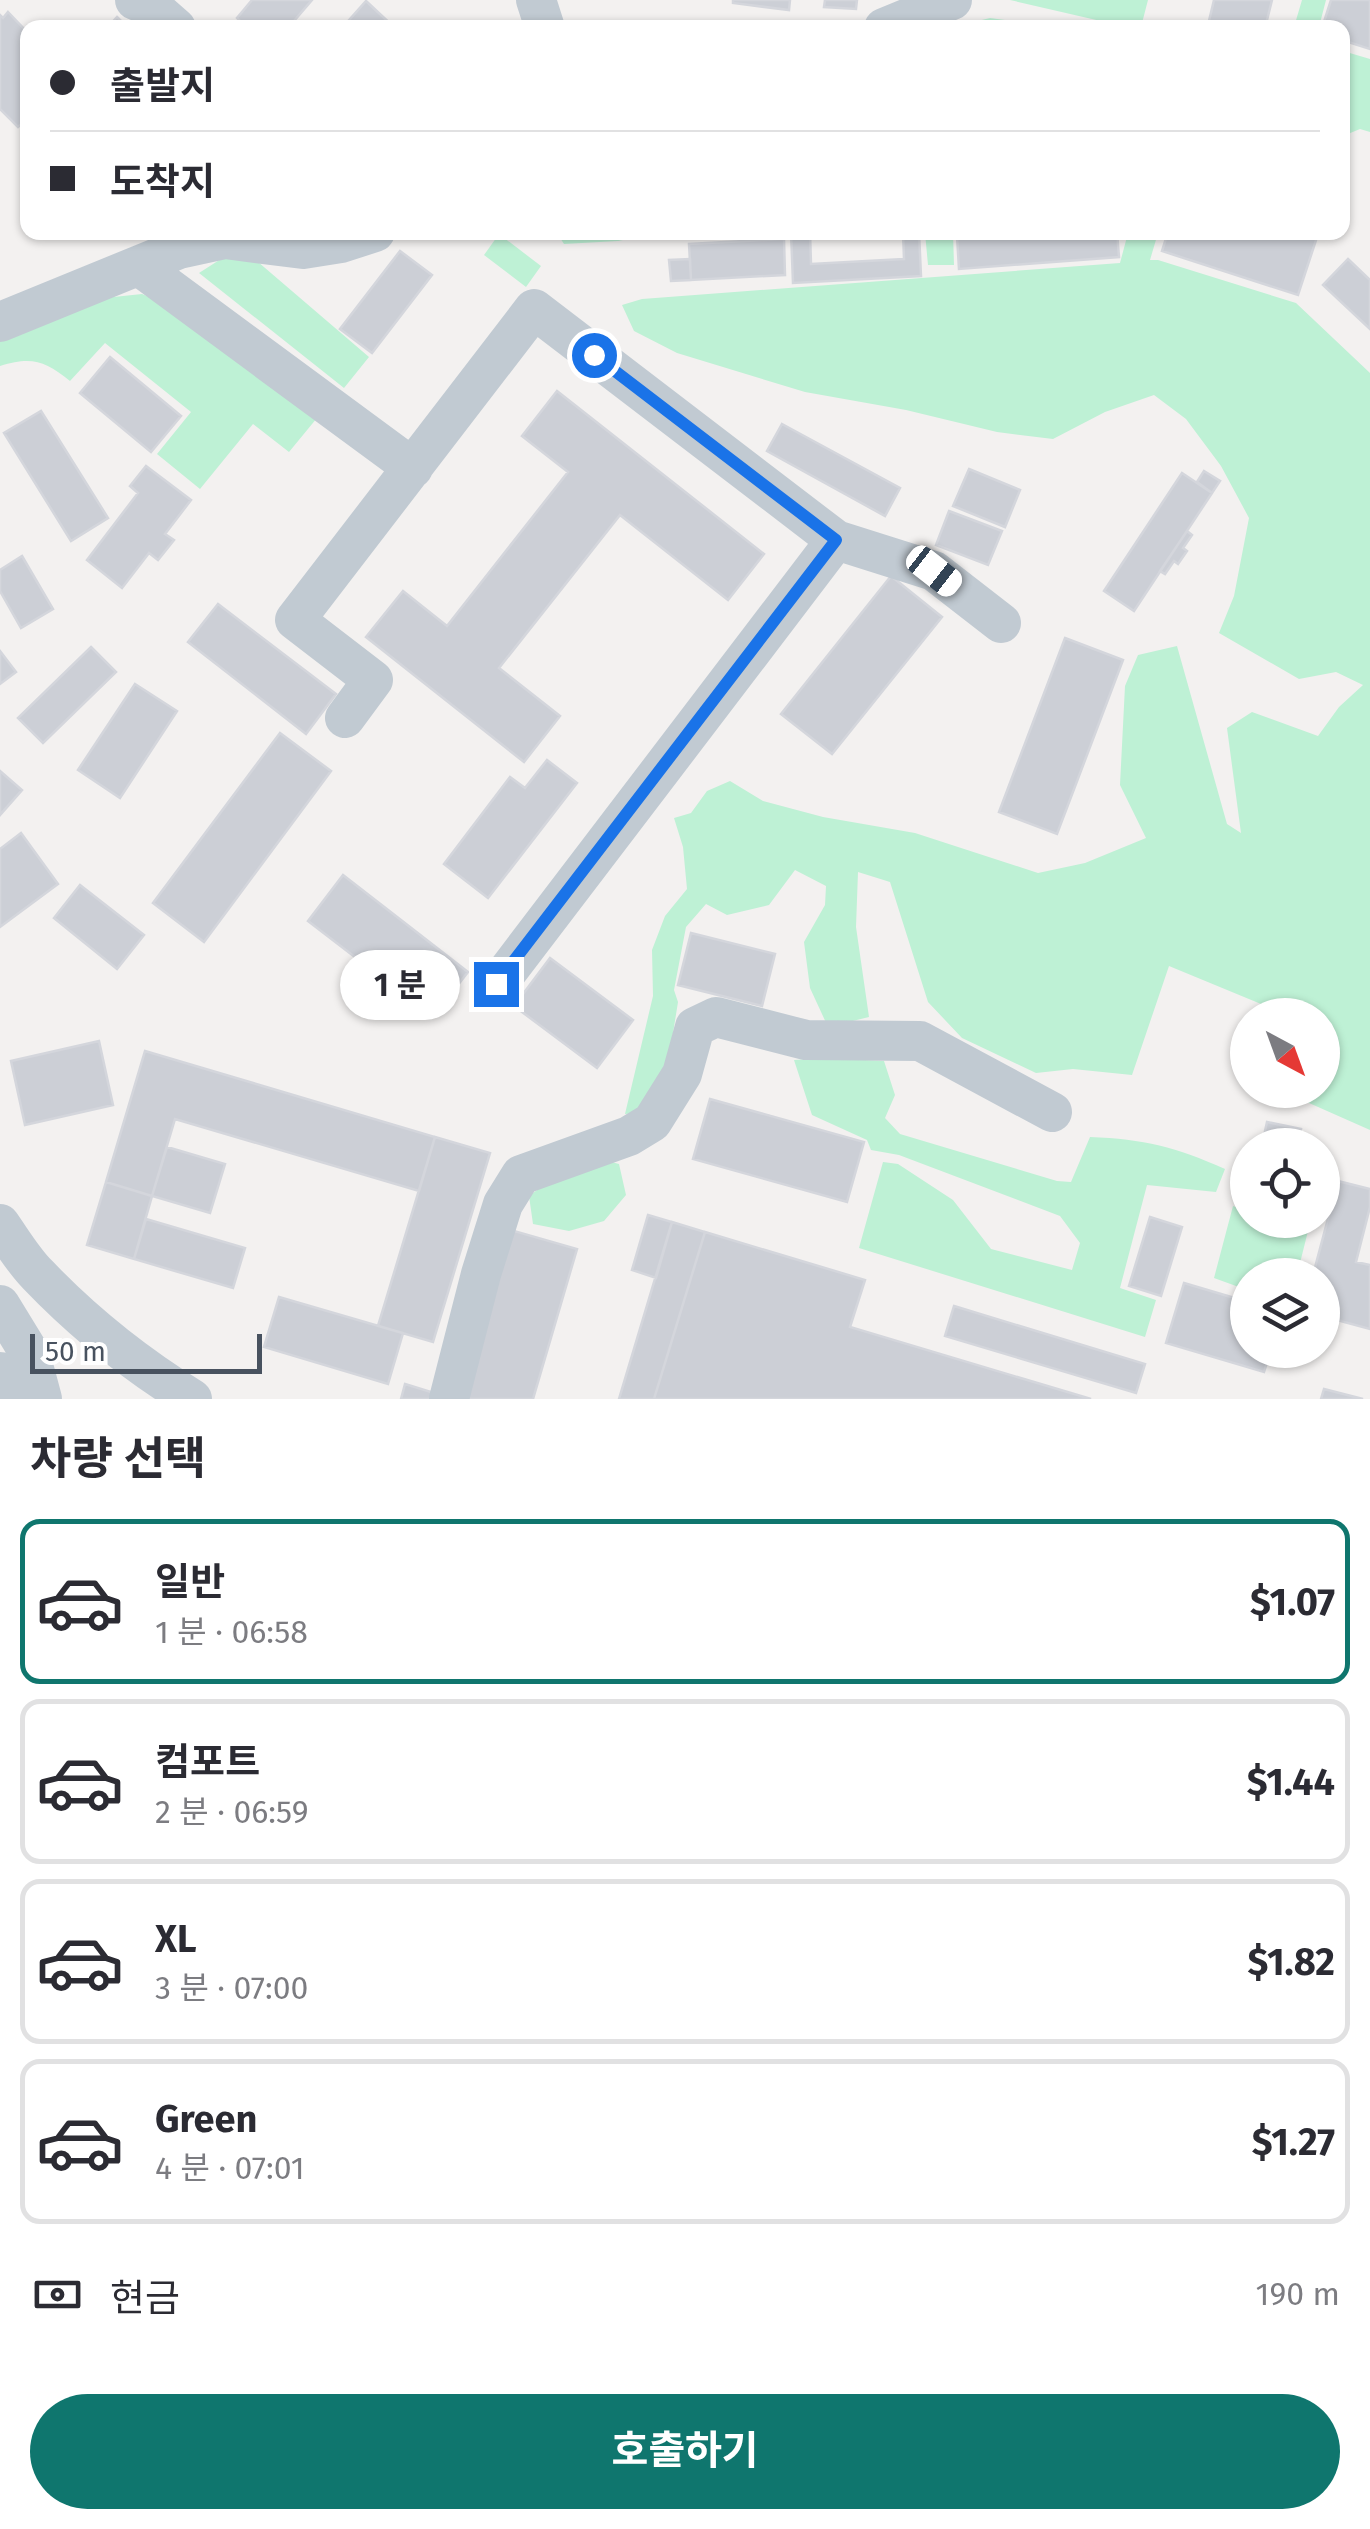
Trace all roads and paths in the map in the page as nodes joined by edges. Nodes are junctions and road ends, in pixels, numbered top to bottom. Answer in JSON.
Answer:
{"nodes":[{"id":1,"x":135,"y":0,"type":"edge"},
{"id":2,"x":952,"y":0,"type":"edge"},
{"id":3,"x":167,"y":20,"type":"edge"},
{"id":4,"x":903,"y":20,"type":"edge"},
{"id":5,"x":221,"y":240,"type":"edge"},
{"id":6,"x":234,"y":240,"type":"edge"},
{"id":7,"x":348,"y":240,"type":"edge"},
{"id":8,"x":139,"y":266,"type":"junction"},
{"id":9,"x":0,"y":322,"type":"edge"},
{"id":10,"x":413,"y":468,"type":"junction"},
{"id":11,"x":836,"y":540,"type":"junction"},
{"id":12,"x":1001,"y":623,"type":"dead end"},
{"id":13,"x":345,"y":718,"type":"dead end"},
{"id":14,"x":496,"y":984,"type":"dead end"},
{"id":15,"x":1052,"y":1112,"type":"dead end"},
{"id":16,"x":0,"y":1224,"type":"edge"},
{"id":17,"x":0,"y":1305,"type":"edge"},
{"id":18,"x":0,"y":1372,"type":"edge"},
{"id":19,"x":16,"y":1399,"type":"edge"},
{"id":20,"x":42,"y":1399,"type":"edge"},
{"id":21,"x":192,"y":1399,"type":"edge"},
{"id":22,"x":450,"y":1399,"type":"edge"}],
"edges":[{"from":1,"to":3,"type":"street"},
{"from":2,"to":4,"type":"street"},
{"from":5,"to":8,"type":"street"},
{"from":6,"to":7,"type":"street"},
{"from":8,"to":9,"type":"street"},
{"from":8,"to":10,"type":"street"},
{"from":10,"to":11,"type":"street"},
{"from":10,"to":13,"type":"street"},
{"from":11,"to":12,"type":"street"},
{"from":11,"to":14,"type":"street"},
{"from":15,"to":22,"type":"street"},
{"from":16,"to":21,"type":"street"},
{"from":17,"to":20,"type":"street"},
{"from":18,"to":19,"type":"street"}]}
